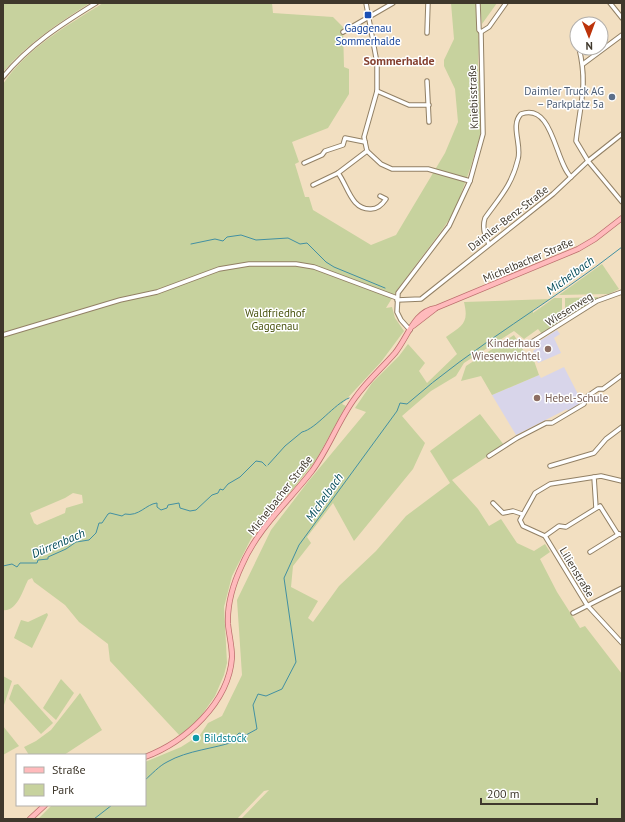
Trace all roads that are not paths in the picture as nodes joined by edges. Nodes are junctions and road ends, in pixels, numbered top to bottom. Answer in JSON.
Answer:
{"nodes":[{"id":1,"x":96,"y":3,"type":"edge"},
{"id":2,"x":366,"y":3,"type":"edge"},
{"id":3,"x":393,"y":3,"type":"edge"},
{"id":4,"x":428,"y":3,"type":"edge"},
{"id":5,"x":478,"y":3,"type":"edge"},
{"id":6,"x":506,"y":3,"type":"edge"},
{"id":7,"x":610,"y":3,"type":"edge"},
{"id":8,"x":370,"y":17,"type":"junction"},
{"id":9,"x":622,"y":18,"type":"edge"},
{"id":10,"x":343,"y":32,"type":"dead end"},
{"id":11,"x":481,"y":32,"type":"junction"},
{"id":12,"x":427,"y":33,"type":"dead end"},
{"id":13,"x":622,"y":36,"type":"edge"},
{"id":14,"x":581,"y":56,"type":"edge"},
{"id":15,"x":583,"y":64,"type":"junction"},
{"id":16,"x":3,"y":77,"type":"edge"},
{"id":17,"x":427,"y":81,"type":"dead end"},
{"id":18,"x":377,"y":91,"type":"junction"},
{"id":19,"x":429,"y":105,"type":"junction"},
{"id":20,"x":429,"y":122,"type":"dead end"},
{"id":21,"x":622,"y":134,"type":"edge"},
{"id":22,"x":365,"y":142,"type":"junction"},
{"id":23,"x":367,"y":151,"type":"junction"},
{"id":24,"x":588,"y":161,"type":"junction"},
{"id":25,"x":304,"y":162,"type":"dead end"},
{"id":26,"x":338,"y":173,"type":"junction"},
{"id":27,"x":571,"y":177,"type":"junction"},
{"id":28,"x":470,"y":181,"type":"junction"},
{"id":29,"x":313,"y":185,"type":"dead end"},
{"id":30,"x":380,"y":196,"type":"dead end"},
{"id":31,"x":622,"y":202,"type":"edge"},
{"id":32,"x":622,"y":218,"type":"edge"},
{"id":33,"x":488,"y":244,"type":"junction"},
{"id":34,"x":622,"y":292,"type":"edge"},
{"id":35,"x":397,"y":299,"type":"junction"},
{"id":36,"x":412,"y":328,"type":"junction"},
{"id":37,"x":3,"y":335,"type":"edge"},
{"id":38,"x":528,"y":345,"type":"dead end"},
{"id":39,"x":622,"y":375,"type":"edge"},
{"id":40,"x":622,"y":427,"type":"edge"},
{"id":41,"x":489,"y":456,"type":"dead end"},
{"id":42,"x":550,"y":466,"type":"dead end"},
{"id":43,"x":594,"y":477,"type":"junction"},
{"id":44,"x":622,"y":481,"type":"edge"},
{"id":45,"x":493,"y":503,"type":"dead end"},
{"id":46,"x":596,"y":508,"type":"junction"},
{"id":47,"x":522,"y":514,"type":"junction"},
{"id":48,"x":621,"y":535,"type":"edge"},
{"id":49,"x":545,"y":536,"type":"junction"},
{"id":50,"x":590,"y":552,"type":"dead end"},
{"id":51,"x":622,"y":588,"type":"edge"},
{"id":52,"x":587,"y":605,"type":"junction"},
{"id":53,"x":573,"y":613,"type":"dead end"},
{"id":54,"x":622,"y":643,"type":"edge"},
{"id":55,"x":146,"y":756,"type":"edge"},
{"id":56,"x":44,"y":806,"type":"edge"},
{"id":57,"x":30,"y":819,"type":"edge"}],
"edges":[{"from":1,"to":16,"type":"street"},
{"from":2,"to":8,"type":"street"},
{"from":3,"to":8,"type":"street"},
{"from":4,"to":12,"type":"street"},
{"from":5,"to":11,"type":"street","name":"Kniebisstraße"},
{"from":6,"to":11,"type":"street"},
{"from":7,"to":9,"type":"street"},
{"from":8,"to":10,"type":"street"},
{"from":8,"to":18,"type":"street"},
{"from":11,"to":28,"type":"street","name":"Kniebisstraße"},
{"from":13,"to":15,"type":"street"},
{"from":14,"to":15,"type":"street"},
{"from":15,"to":24,"type":"street"},
{"from":17,"to":19,"type":"street"},
{"from":18,"to":19,"type":"street"},
{"from":18,"to":22,"type":"street"},
{"from":19,"to":20,"type":"street"},
{"from":21,"to":24,"type":"street","name":"Daimler-Benz-Straße"},
{"from":22,"to":23,"type":"street"},
{"from":22,"to":25,"type":"street"},
{"from":23,"to":26,"type":"street"},
{"from":23,"to":28,"type":"street"},
{"from":24,"to":27,"type":"street","name":"Daimler-Benz-Straße"},
{"from":24,"to":31,"type":"street"},
{"from":26,"to":29,"type":"street"},
{"from":26,"to":30,"type":"street"},
{"from":27,"to":33,"type":"street","name":"Daimler-Benz-Straße"},
{"from":27,"to":33,"type":"street"},
{"from":28,"to":35,"type":"street","name":"Kniebisstraße"},
{"from":32,"to":36,"type":"main road","name":"Michelbacher Straße"},
{"from":33,"to":35,"type":"street","name":"Daimler-Benz-Straße"},
{"from":34,"to":38,"type":"street","name":"Wiesenweg"},
{"from":35,"to":36,"type":"street"},
{"from":35,"to":37,"type":"street"},
{"from":36,"to":55,"type":"main road","name":"Michelbacher Straße"},
{"from":39,"to":41,"type":"street"},
{"from":40,"to":42,"type":"street"},
{"from":43,"to":44,"type":"street"},
{"from":43,"to":46,"type":"street"},
{"from":43,"to":47,"type":"street"},
{"from":45,"to":47,"type":"street"},
{"from":46,"to":48,"type":"street"},
{"from":46,"to":49,"type":"street"},
{"from":47,"to":49,"type":"street"},
{"from":48,"to":50,"type":"street"},
{"from":49,"to":52,"type":"street","name":"Lilienstraße"},
{"from":51,"to":52,"type":"street"},
{"from":52,"to":53,"type":"street"},
{"from":52,"to":54,"type":"street","name":"Lilienstraße"},
{"from":56,"to":57,"type":"main road"}]}
